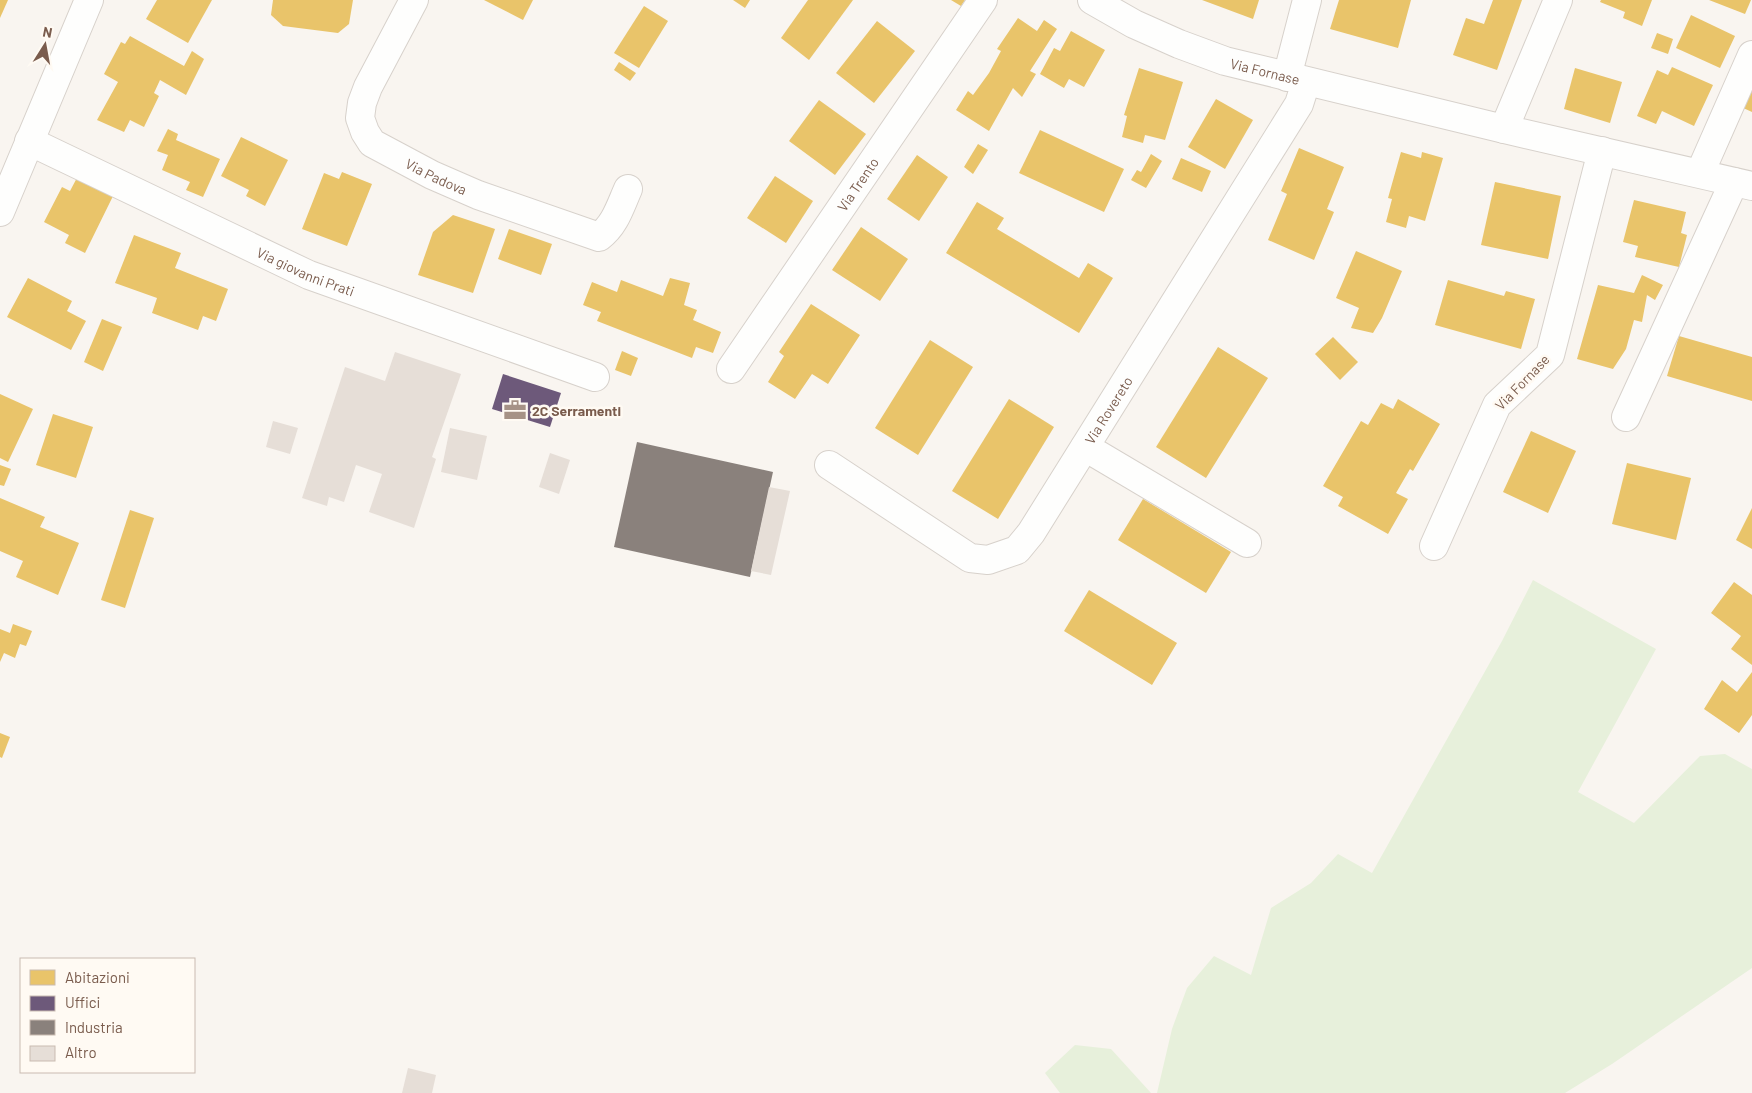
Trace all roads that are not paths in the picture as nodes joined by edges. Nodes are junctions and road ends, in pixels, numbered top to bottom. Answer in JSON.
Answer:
{"nodes":[{"id":1,"x":89,"y":0,"type":"edge"},
{"id":2,"x":414,"y":0,"type":"edge"},
{"id":3,"x":983,"y":0,"type":"edge"},
{"id":4,"x":1092,"y":0,"type":"edge"},
{"id":5,"x":1308,"y":0,"type":"edge"},
{"id":6,"x":1558,"y":0,"type":"edge"},
{"id":7,"x":1752,"y":55,"type":"edge"},
{"id":8,"x":1296,"y":80,"type":"junction"},
{"id":9,"x":1504,"y":129,"type":"junction"},
{"id":10,"x":29,"y":141,"type":"junction"},
{"id":11,"x":1602,"y":151,"type":"junction"},
{"id":12,"x":1700,"y":173,"type":"junction"},
{"id":13,"x":1743,"y":184,"type":"edge"},
{"id":14,"x":628,"y":189,"type":"dead end"},
{"id":15,"x":0,"y":212,"type":"edge"},
{"id":16,"x":731,"y":369,"type":"dead end"},
{"id":17,"x":594,"y":377,"type":"dead end"},
{"id":18,"x":1626,"y":417,"type":"dead end"},
{"id":19,"x":1084,"y":447,"type":"junction"},
{"id":20,"x":829,"y":465,"type":"dead end"},
{"id":21,"x":1247,"y":543,"type":"dead end"},
{"id":22,"x":1434,"y":546,"type":"dead end"}],
"edges":[{"from":1,"to":10,"type":"street"},
{"from":2,"to":14,"type":"street","name":"Via Padova"},
{"from":3,"to":16,"type":"street","name":"Via Trento"},
{"from":4,"to":8,"type":"street","name":"Via Fornase"},
{"from":5,"to":8,"type":"street","name":"Via Rovereto"},
{"from":6,"to":9,"type":"street"},
{"from":7,"to":12,"type":"street"},
{"from":8,"to":9,"type":"street","name":"Via Fornase"},
{"from":8,"to":19,"type":"street","name":"Via Rovereto"},
{"from":9,"to":11,"type":"street","name":"Via Fornase"},
{"from":10,"to":15,"type":"street"},
{"from":10,"to":17,"type":"street","name":"Via giovanni Prati"},
{"from":11,"to":12,"type":"street","name":"Via Fornase"},
{"from":11,"to":22,"type":"street","name":"Via Fornase"},
{"from":12,"to":13,"type":"street","name":"Via Fornase"},
{"from":13,"to":18,"type":"street","name":"Via Fornase"},
{"from":19,"to":20,"type":"street","name":"Via Rovereto"},
{"from":19,"to":21,"type":"street"}]}
